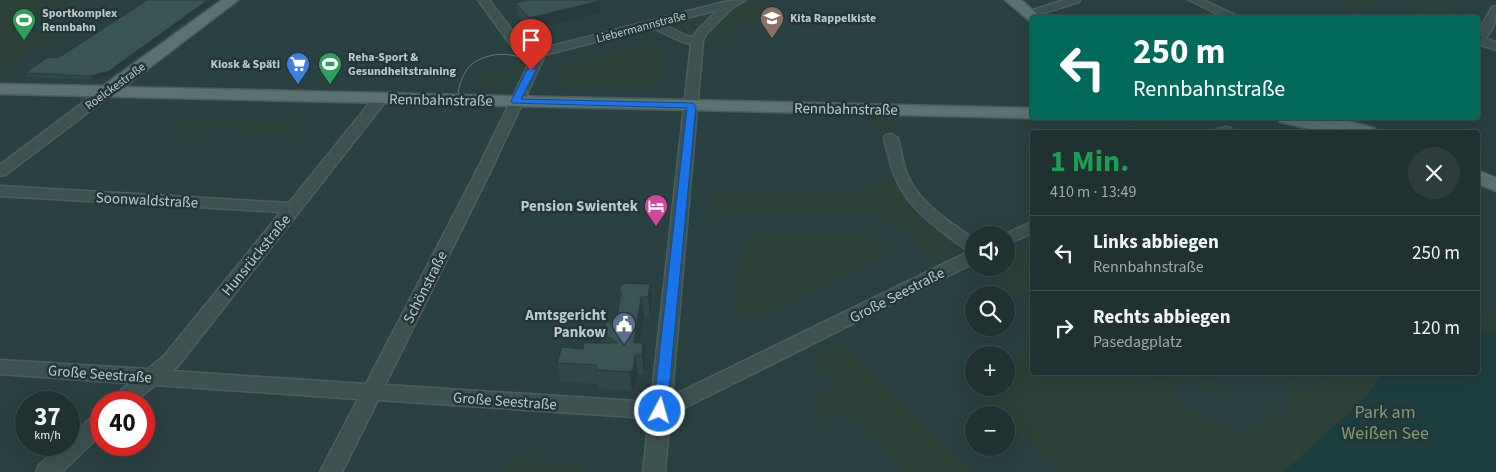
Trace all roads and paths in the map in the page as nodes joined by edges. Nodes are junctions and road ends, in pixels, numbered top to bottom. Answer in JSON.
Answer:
{"nodes":[{"id":1,"x":231,"y":0,"type":"edge"},
{"id":2,"x":483,"y":0,"type":"edge"},
{"id":3,"x":741,"y":0,"type":"edge"},
{"id":4,"x":1012,"y":0,"type":"edge"},
{"id":5,"x":1075,"y":0,"type":"edge"},
{"id":6,"x":1194,"y":0,"type":"edge"},
{"id":7,"x":728,"y":6,"type":"junction"},
{"id":8,"x":1496,"y":8,"type":"edge"},
{"id":9,"x":1031,"y":15,"type":"edge"},
{"id":10,"x":1035,"y":15,"type":"edge"},
{"id":11,"x":1225,"y":15,"type":"edge"},
{"id":12,"x":653,"y":24,"type":"junction"},
{"id":13,"x":1480,"y":37,"type":"edge"},
{"id":14,"x":1480,"y":40,"type":"edge"},
{"id":15,"x":697,"y":41,"type":"junction"},
{"id":16,"x":1496,"y":46,"type":"edge"},
{"id":17,"x":540,"y":53,"type":"junction"},
{"id":18,"x":0,"y":89,"type":"edge"},
{"id":19,"x":106,"y":92,"type":"junction"},
{"id":20,"x":381,"y":98,"type":"junction"},
{"id":21,"x":516,"y":101,"type":"junction"},
{"id":22,"x":692,"y":106,"type":"junction"},
{"id":23,"x":1030,"y":113,"type":"edge"},
{"id":24,"x":1297,"y":120,"type":"edge"},
{"id":25,"x":1311,"y":120,"type":"edge"},
{"id":26,"x":1325,"y":120,"type":"edge"},
{"id":27,"x":1343,"y":128,"type":"edge"},
{"id":28,"x":1356,"y":130,"type":"edge"},
{"id":29,"x":891,"y":138,"type":"dead end"},
{"id":30,"x":1480,"y":169,"type":"edge"},
{"id":31,"x":0,"y":172,"type":"edge"},
{"id":32,"x":1496,"y":175,"type":"edge"},
{"id":33,"x":1480,"y":179,"type":"edge"},
{"id":34,"x":1496,"y":185,"type":"edge"},
{"id":35,"x":0,"y":191,"type":"edge"},
{"id":36,"x":294,"y":208,"type":"junction"},
{"id":37,"x":1030,"y":228,"type":"edge"},
{"id":38,"x":1015,"y":236,"type":"edge"},
{"id":39,"x":965,"y":240,"type":"edge"},
{"id":40,"x":965,"y":260,"type":"edge"},
{"id":41,"x":0,"y":367,"type":"edge"},
{"id":42,"x":152,"y":378,"type":"junction"},
{"id":43,"x":136,"y":391,"type":"edge"},
{"id":44,"x":371,"y":392,"type":"junction"},
{"id":45,"x":660,"y":411,"type":"junction"},
{"id":46,"x":90,"y":431,"type":"edge"},
{"id":47,"x":47,"y":472,"type":"edge"},
{"id":48,"x":331,"y":472,"type":"edge"},
{"id":49,"x":654,"y":472,"type":"edge"}],
"edges":[{"from":1,"to":19,"type":"main road","name":"Roelckestraße"},
{"from":2,"to":17,"type":"street"},
{"from":3,"to":7,"type":"street","name":"Liebermannstraße"},
{"from":4,"to":9,"type":"main road"},
{"from":5,"to":10,"type":"street"},
{"from":6,"to":11,"type":"street"},
{"from":7,"to":12,"type":"street","name":"Liebermannstraße"},
{"from":7,"to":15,"type":"street"},
{"from":8,"to":13,"type":"street"},
{"from":12,"to":15,"type":"street"},
{"from":12,"to":17,"type":"street","name":"Liebermannstraße"},
{"from":14,"to":16,"type":"street"},
{"from":15,"to":22,"type":"street"},
{"from":17,"to":21,"type":"street","name":"Schönstraße"},
{"from":18,"to":19,"type":"main road","name":"Rennbahnstraße"},
{"from":19,"to":20,"type":"main road","name":"Rennbahnstraße"},
{"from":19,"to":31,"type":"street","name":"Roelckestraße"},
{"from":20,"to":21,"type":"main road","name":"Rennbahnstraße"},
{"from":20,"to":36,"type":"street","name":"Hunsrückstraße"},
{"from":21,"to":22,"type":"main road","name":"Rennbahnstraße"},
{"from":21,"to":44,"type":"street","name":"Schönstraße"},
{"from":22,"to":23,"type":"main road","name":"Rennbahnstraße"},
{"from":22,"to":45,"type":"street"},
{"from":24,"to":27,"type":"main road"},
{"from":25,"to":27,"type":"main road"},
{"from":26,"to":27,"type":"main road"},
{"from":27,"to":28,"type":"main road"},
{"from":29,"to":39,"type":"street"},
{"from":30,"to":32,"type":"main road"},
{"from":33,"to":34,"type":"main road"},
{"from":35,"to":36,"type":"street","name":"Soonwaldstraße"},
{"from":36,"to":42,"type":"street","name":"Hunsrückstraße"},
{"from":37,"to":38,"type":"street"},
{"from":40,"to":45,"type":"street","name":"Große Seestraße"},
{"from":41,"to":42,"type":"street","name":"Große Seestraße"},
{"from":42,"to":43,"type":"street","name":"Hunsrückstraße"},
{"from":42,"to":44,"type":"street","name":"Große Seestraße"},
{"from":44,"to":45,"type":"street","name":"Große Seestraße"},
{"from":44,"to":48,"type":"street","name":"Schönstraße"},
{"from":45,"to":49,"type":"street"},
{"from":46,"to":47,"type":"street"}]}
